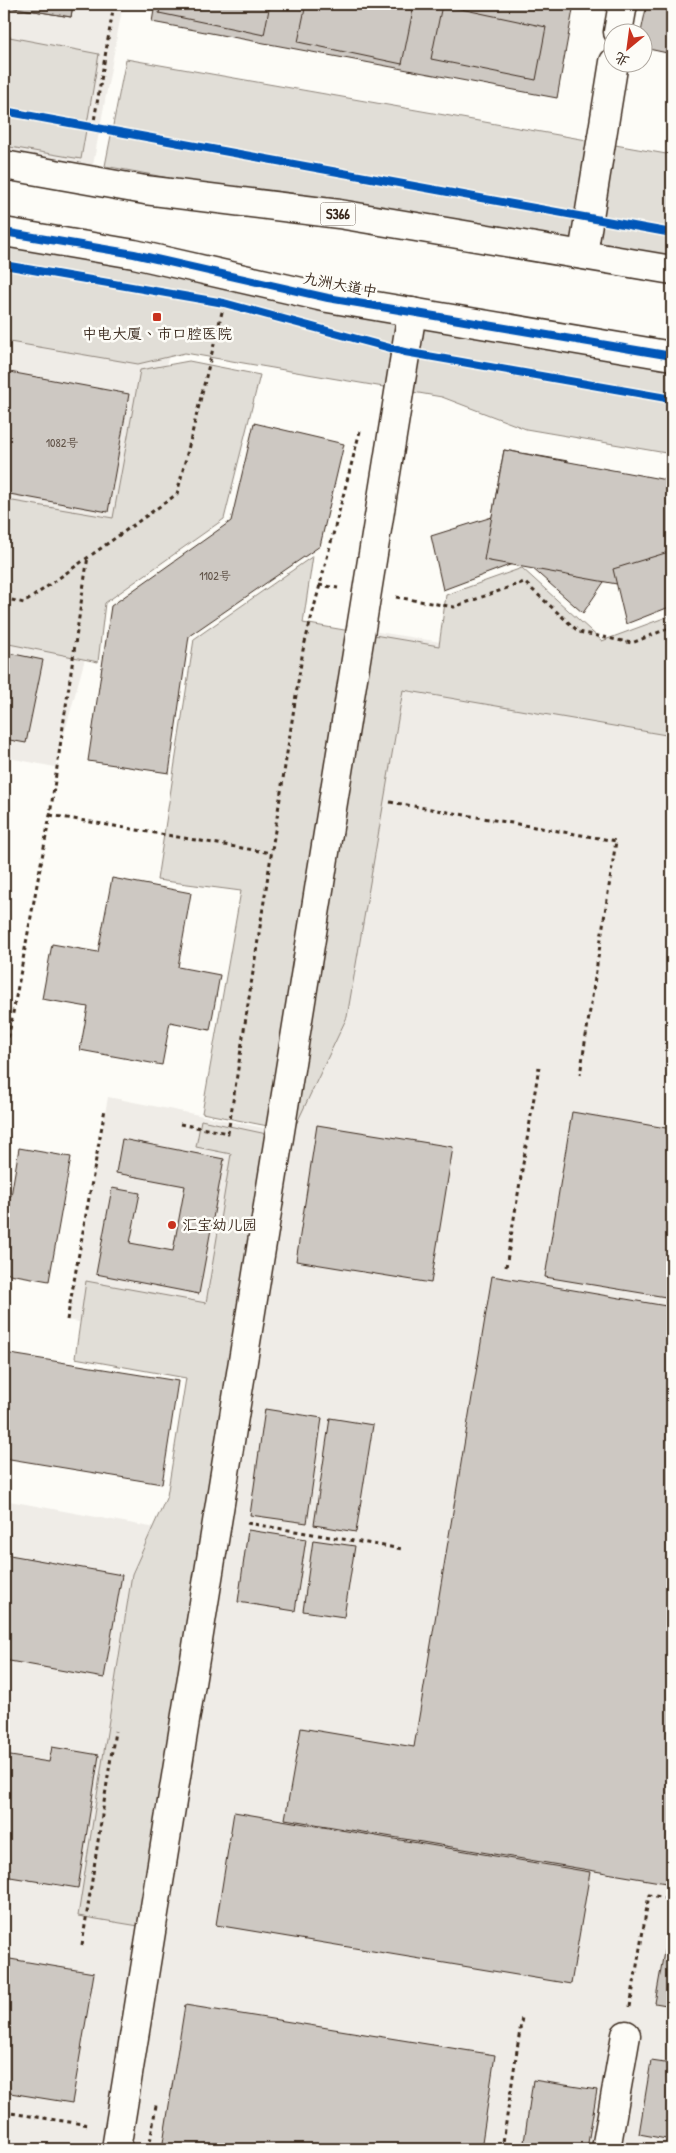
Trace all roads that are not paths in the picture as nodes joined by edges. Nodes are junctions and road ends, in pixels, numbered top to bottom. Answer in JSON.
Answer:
{"nodes":[{"id":1,"x":623,"y":4,"type":"edge"},
{"id":2,"x":620,"y":22,"type":"edge"},
{"id":3,"x":612,"y":72,"type":"edge"},
{"id":4,"x":4,"y":165,"type":"edge"},
{"id":5,"x":4,"y":232,"type":"edge"},
{"id":6,"x":582,"y":254,"type":"junction"},
{"id":7,"x":672,"y":270,"type":"edge"},
{"id":8,"x":412,"y":312,"type":"junction"},
{"id":9,"x":672,"y":356,"type":"edge"},
{"id":10,"x":626,"y":2035,"type":"road end"},
{"id":11,"x":117,"y":2140,"type":"edge"},
{"id":12,"x":606,"y":2149,"type":"edge"}],
"edges":[{"from":1,"to":2,"type":"street"},
{"from":3,"to":6,"type":"street"},
{"from":4,"to":6,"type":"street","number":"S366"},
{"from":5,"to":8,"type":"street","name":"九洲大道中"},
{"from":6,"to":7,"type":"street","number":"S366"},
{"from":8,"to":9,"type":"street","name":"九洲大道中"},
{"from":8,"to":11,"type":"street"},
{"from":10,"to":12,"type":"street"}]}
